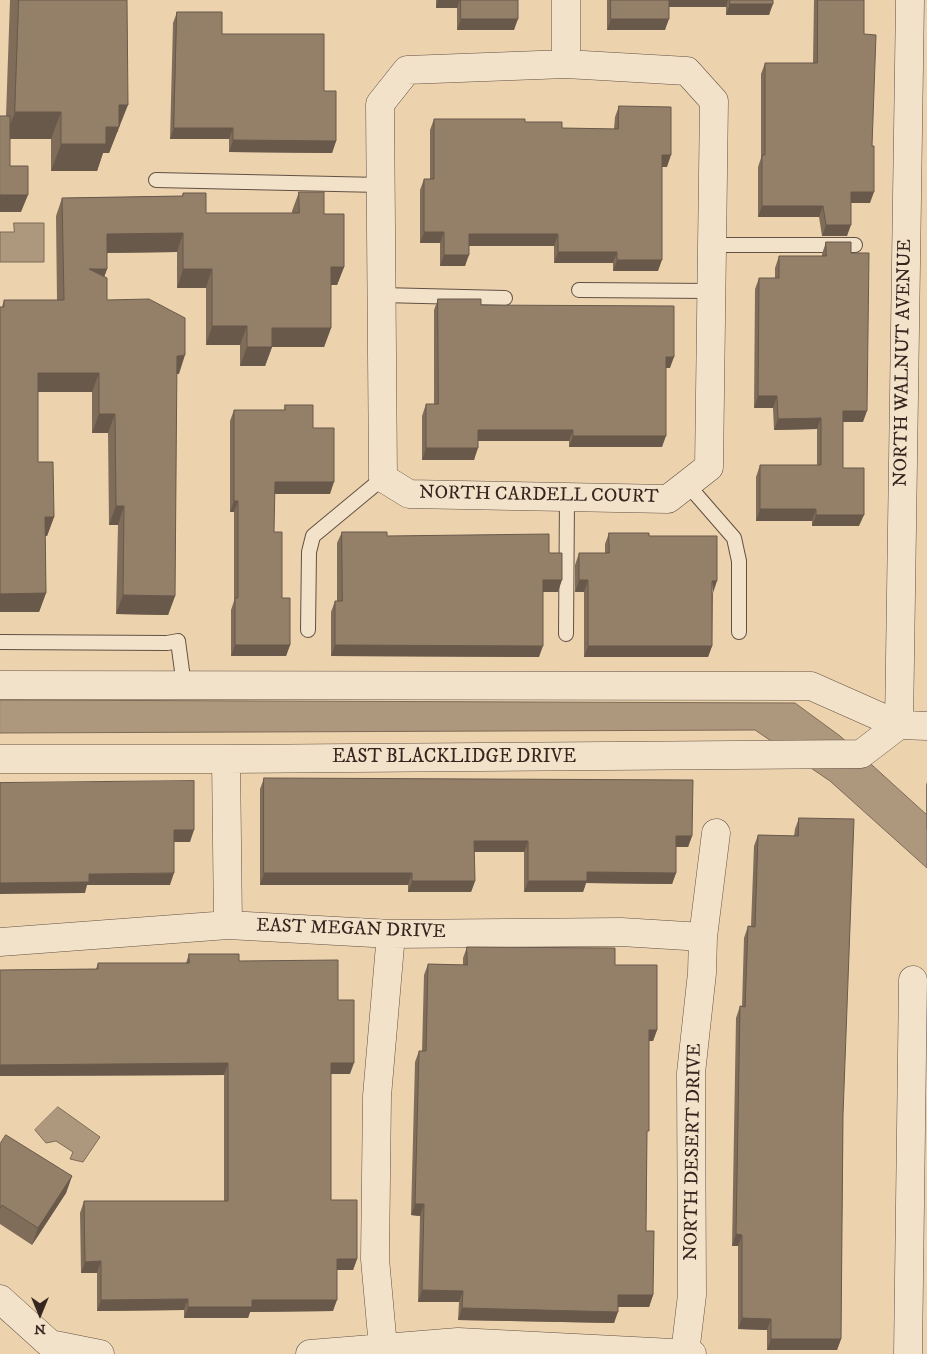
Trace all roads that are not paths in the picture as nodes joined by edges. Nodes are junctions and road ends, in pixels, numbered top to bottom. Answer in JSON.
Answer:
{"nodes":[{"id":1,"x":566,"y":0,"type":"edge"},
{"id":2,"x":910,"y":0,"type":"edge"},
{"id":3,"x":566,"y":64,"type":"junction"},
{"id":4,"x":156,"y":180,"type":"dead end"},
{"id":5,"x":380,"y":185,"type":"junction"},
{"id":6,"x":712,"y":245,"type":"junction"},
{"id":7,"x":855,"y":245,"type":"dead end"},
{"id":8,"x":579,"y":290,"type":"dead end"},
{"id":9,"x":711,"y":291,"type":"junction"},
{"id":10,"x":381,"y":295,"type":"junction"},
{"id":11,"x":505,"y":298,"type":"dead end"},
{"id":12,"x":382,"y":478,"type":"junction"},
{"id":13,"x":687,"y":484,"type":"junction"},
{"id":14,"x":567,"y":497,"type":"junction"},
{"id":15,"x":308,"y":630,"type":"dead end"},
{"id":16,"x":739,"y":632,"type":"dead end"},
{"id":17,"x":566,"y":634,"type":"dead end"},
{"id":18,"x":0,"y":642,"type":"edge"},
{"id":19,"x":0,"y":686,"type":"edge"},
{"id":20,"x":184,"y":686,"type":"junction"},
{"id":21,"x":899,"y":725,"type":"junction"},
{"id":22,"x":927,"y":726,"type":"edge"},
{"id":23,"x":0,"y":759,"type":"edge"},
{"id":24,"x":226,"y":759,"type":"junction"},
{"id":25,"x":716,"y":832,"type":"dead end"},
{"id":26,"x":228,"y":925,"type":"junction"},
{"id":27,"x":391,"y":934,"type":"junction"},
{"id":28,"x":703,"y":937,"type":"junction"},
{"id":29,"x":0,"y":942,"type":"edge"},
{"id":30,"x":913,"y":980,"type":"dead end"},
{"id":31,"x":920,"y":1142,"type":"edge"},
{"id":32,"x":0,"y":1299,"type":"edge"},
{"id":33,"x":383,"y":1347,"type":"junction"},
{"id":34,"x":689,"y":1353,"type":"edge"},
{"id":35,"x":100,"y":1354,"type":"edge"},
{"id":36,"x":310,"y":1354,"type":"edge"},
{"id":37,"x":908,"y":1354,"type":"edge"}],
"edges":[{"from":1,"to":3,"type":"street"},
{"from":2,"to":21,"type":"street","name":"NORTH WALNUT AVENUE"},
{"from":3,"to":5,"type":"street","name":"NORTH CARDELL COURT"},
{"from":3,"to":6,"type":"street","name":"NORTH CARDELL COURT"},
{"from":4,"to":5,"type":"lane"},
{"from":5,"to":10,"type":"street","name":"NORTH CARDELL COURT"},
{"from":6,"to":7,"type":"lane"},
{"from":6,"to":9,"type":"street","name":"NORTH CARDELL COURT"},
{"from":8,"to":9,"type":"lane"},
{"from":9,"to":13,"type":"street","name":"NORTH CARDELL COURT"},
{"from":10,"to":11,"type":"lane"},
{"from":10,"to":12,"type":"street","name":"NORTH CARDELL COURT"},
{"from":12,"to":14,"type":"street","name":"NORTH CARDELL COURT"},
{"from":12,"to":15,"type":"lane"},
{"from":13,"to":14,"type":"street","name":"NORTH CARDELL COURT"},
{"from":13,"to":16,"type":"lane"},
{"from":14,"to":17,"type":"lane"},
{"from":18,"to":20,"type":"lane"},
{"from":19,"to":20,"type":"street"},
{"from":20,"to":21,"type":"street"},
{"from":21,"to":22,"type":"street"},
{"from":21,"to":24,"type":"street","name":"EAST BLACKLIDGE DRIVE"},
{"from":23,"to":24,"type":"street","name":"EAST BLACKLIDGE DRIVE"},
{"from":24,"to":26,"type":"street"},
{"from":25,"to":28,"type":"street","name":"NORTH DESERT DRIVE"},
{"from":26,"to":27,"type":"street","name":"EAST MEGAN DRIVE"},
{"from":26,"to":29,"type":"street","name":"EAST MEGAN DRIVE"},
{"from":27,"to":28,"type":"street","name":"EAST MEGAN DRIVE"},
{"from":27,"to":33,"type":"street"},
{"from":28,"to":34,"type":"street","name":"NORTH DESERT DRIVE"},
{"from":30,"to":31,"type":"street"},
{"from":31,"to":37,"type":"street"},
{"from":32,"to":35,"type":"street"},
{"from":33,"to":34,"type":"street"},
{"from":33,"to":36,"type":"street"}]}
